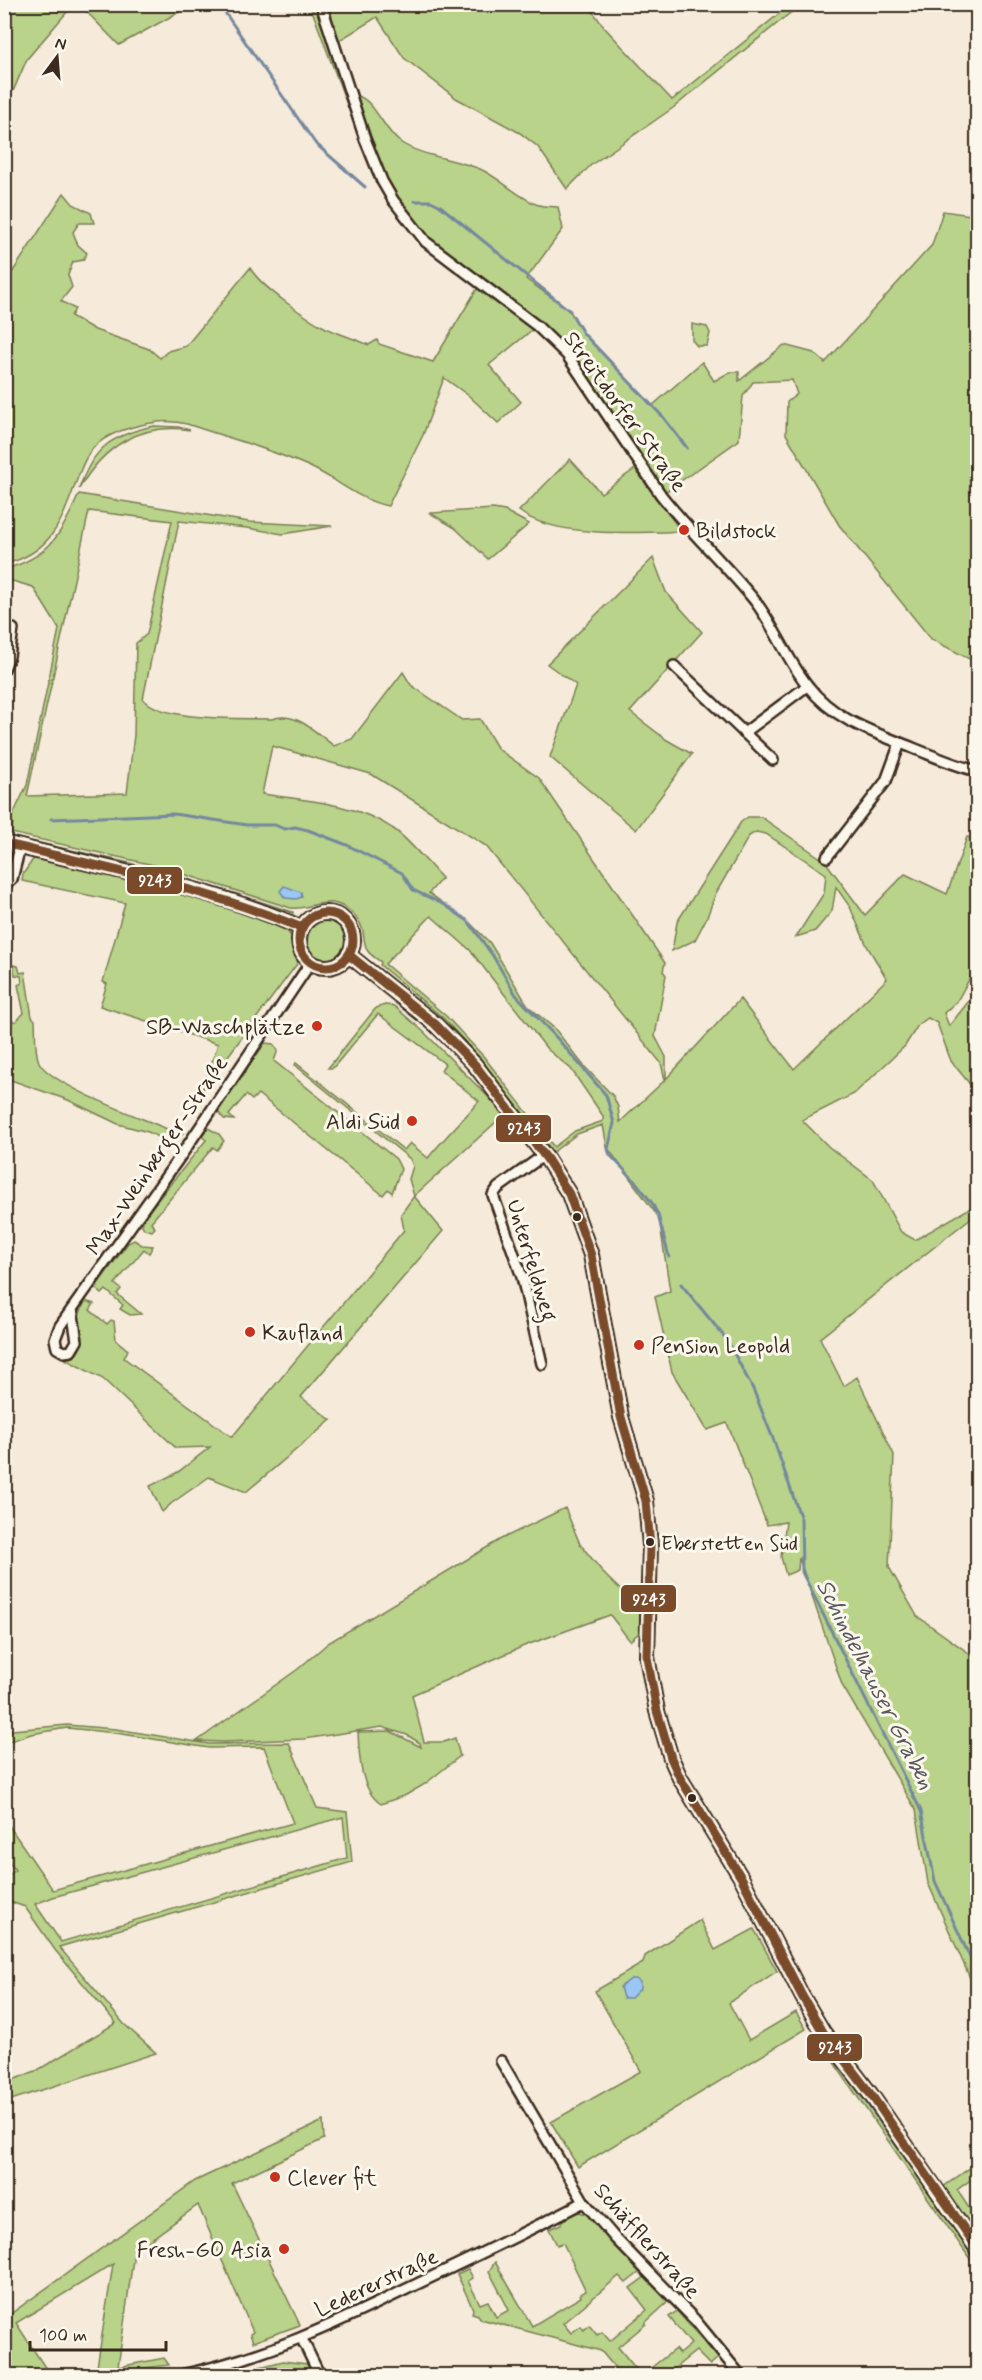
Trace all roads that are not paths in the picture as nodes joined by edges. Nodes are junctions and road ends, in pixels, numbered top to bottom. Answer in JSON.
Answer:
{"nodes":[{"id":1,"x":321,"y":4,"type":"edge"},
{"id":2,"x":13,"y":629,"type":"dead end"},
{"id":3,"x":674,"y":666,"type":"dead end"},
{"id":4,"x":4,"y":669,"type":"edge"},
{"id":5,"x":807,"y":686,"type":"junction"},
{"id":6,"x":744,"y":733,"type":"junction"},
{"id":7,"x":900,"y":743,"type":"junction"},
{"id":8,"x":772,"y":760,"type":"dead end"},
{"id":9,"x":978,"y":771,"type":"edge"},
{"id":10,"x":4,"y":843,"type":"edge"},
{"id":11,"x":20,"y":847,"type":"junction"},
{"id":12,"x":827,"y":857,"type":"dead end"},
{"id":13,"x":4,"y":886,"type":"edge"},
{"id":14,"x":302,"y":928,"type":"junction"},
{"id":15,"x":349,"y":955,"type":"junction"},
{"id":16,"x":311,"y":962,"type":"junction"},
{"id":17,"x":544,"y":1155,"type":"junction"},
{"id":18,"x":72,"y":1310,"type":"dead end"},
{"id":19,"x":542,"y":1364,"type":"dead end"},
{"id":20,"x":501,"y":2061,"type":"dead end"},
{"id":21,"x":584,"y":2202,"type":"junction"},
{"id":22,"x":978,"y":2250,"type":"edge"},
{"id":23,"x":302,"y":2339,"type":"junction"},
{"id":24,"x":176,"y":2376,"type":"edge"},
{"id":25,"x":320,"y":2376,"type":"edge"},
{"id":26,"x":741,"y":2376,"type":"edge"}],
"edges":[{"from":1,"to":5,"type":"street","name":"Streitdorfer Straße"},
{"from":2,"to":4,"type":"street"},
{"from":3,"to":6,"type":"street"},
{"from":5,"to":6,"type":"street"},
{"from":5,"to":7,"type":"street","name":"Streitdorfer Straße"},
{"from":6,"to":8,"type":"street"},
{"from":7,"to":9,"type":"street","name":"Streitdorfer Straße"},
{"from":7,"to":12,"type":"street"},
{"from":10,"to":11,"type":"main road"},
{"from":11,"to":13,"type":"street"},
{"from":11,"to":14,"type":"main road"},
{"from":14,"to":15,"type":"main road"},
{"from":14,"to":16,"type":"main road"},
{"from":15,"to":16,"type":"main road"},
{"from":15,"to":17,"type":"main road"},
{"from":16,"to":18,"type":"street","name":"Max-Weinberger-Straße"},
{"from":17,"to":19,"type":"street","name":"Unterfeldweg"},
{"from":17,"to":22,"type":"main road"},
{"from":20,"to":21,"type":"street","name":"Schäfflerstraße"},
{"from":21,"to":23,"type":"street","name":"Ledererstraße"},
{"from":21,"to":26,"type":"street","name":"Schäfflerstraße"},
{"from":23,"to":24,"type":"street","name":"Ledererstraße"},
{"from":23,"to":25,"type":"street"}]}
